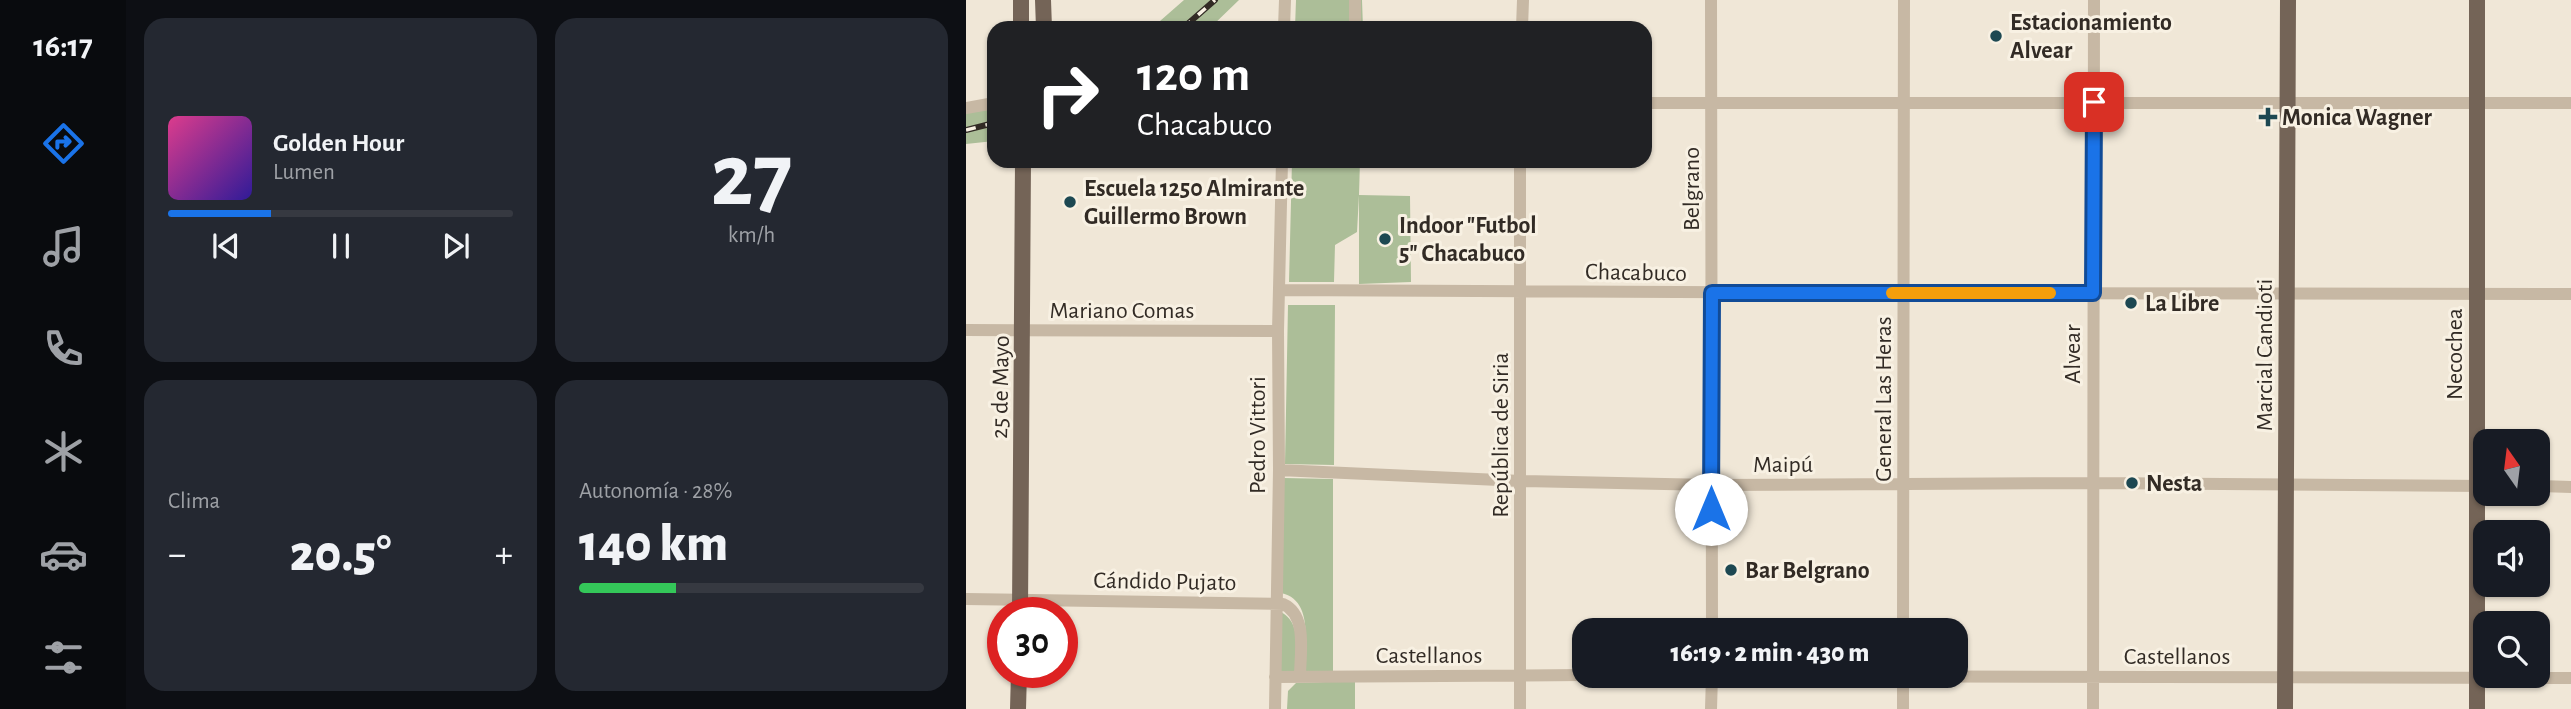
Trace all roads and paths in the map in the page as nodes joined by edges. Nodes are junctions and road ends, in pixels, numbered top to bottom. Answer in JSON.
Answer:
{"nodes":[{"id":1,"x":1021,"y":0,"type":"edge"},
{"id":2,"x":1043,"y":0,"type":"edge"},
{"id":3,"x":1285,"y":0,"type":"edge"},
{"id":4,"x":1355,"y":0,"type":"edge"},
{"id":5,"x":1523,"y":0,"type":"edge"},
{"id":6,"x":1711,"y":0,"type":"edge"},
{"id":7,"x":1904,"y":0,"type":"edge"},
{"id":8,"x":2094,"y":0,"type":"edge"},
{"id":9,"x":2288,"y":0,"type":"edge"},
{"id":10,"x":2477,"y":0,"type":"edge"},
{"id":11,"x":1021,"y":21,"type":"edge"},
{"id":12,"x":1044,"y":21,"type":"edge"},
{"id":13,"x":1284,"y":21,"type":"edge"},
{"id":14,"x":1355,"y":21,"type":"edge"},
{"id":15,"x":1522,"y":21,"type":"edge"},
{"id":16,"x":2094,"y":102,"type":"junction"},
{"id":17,"x":2287,"y":102,"type":"junction"},
{"id":18,"x":2476,"y":102,"type":"junction"},
{"id":19,"x":1652,"y":103,"type":"edge"},
{"id":20,"x":1711,"y":103,"type":"junction"},
{"id":21,"x":1904,"y":103,"type":"junction"},
{"id":22,"x":2571,"y":103,"type":"edge"},
{"id":23,"x":987,"y":104,"type":"edge"},
{"id":24,"x":966,"y":108,"type":"edge"},
{"id":25,"x":1023,"y":168,"type":"edge"},
{"id":26,"x":1282,"y":168,"type":"edge"},
{"id":27,"x":1520,"y":168,"type":"edge"},
{"id":28,"x":1279,"y":290,"type":"junction"},
{"id":29,"x":1521,"y":292,"type":"junction"},
{"id":30,"x":2287,"y":292,"type":"junction"},
{"id":31,"x":1712,"y":293,"type":"junction"},
{"id":32,"x":1904,"y":293,"type":"junction"},
{"id":33,"x":2093,"y":293,"type":"junction"},
{"id":34,"x":2477,"y":293,"type":"junction"},
{"id":35,"x":2571,"y":294,"type":"edge"},
{"id":36,"x":966,"y":330,"type":"edge"},
{"id":37,"x":1023,"y":331,"type":"junction"},
{"id":38,"x":1278,"y":331,"type":"junction"},
{"id":39,"x":2480,"y":429,"type":"edge"},
{"id":40,"x":1279,"y":470,"type":"junction"},
{"id":41,"x":1521,"y":481,"type":"junction"},
{"id":42,"x":2092,"y":483,"type":"junction"},
{"id":43,"x":1904,"y":484,"type":"junction"},
{"id":44,"x":1711,"y":485,"type":"junction"},
{"id":45,"x":2287,"y":485,"type":"junction"},
{"id":46,"x":2473,"y":485,"type":"edge"},
{"id":47,"x":2550,"y":486,"type":"edge"},
{"id":48,"x":2571,"y":487,"type":"edge"},
{"id":49,"x":2480,"y":506,"type":"edge"},
{"id":50,"x":1020,"y":597,"type":"edge"},
{"id":51,"x":966,"y":599,"type":"edge"},
{"id":52,"x":987,"y":602,"type":"edge"},
{"id":53,"x":1276,"y":603,"type":"junction"},
{"id":54,"x":1078,"y":606,"type":"edge"},
{"id":55,"x":2478,"y":611,"type":"edge"},
{"id":56,"x":1712,"y":618,"type":"edge"},
{"id":57,"x":1903,"y":618,"type":"edge"},
{"id":58,"x":1521,"y":675,"type":"junction"},
{"id":59,"x":1572,"y":675,"type":"edge"},
{"id":60,"x":1968,"y":676,"type":"edge"},
{"id":61,"x":1275,"y":677,"type":"junction"},
{"id":62,"x":1300,"y":677,"type":"junction"},
{"id":63,"x":2093,"y":677,"type":"junction"},
{"id":64,"x":2286,"y":677,"type":"junction"},
{"id":65,"x":2473,"y":677,"type":"edge"},
{"id":66,"x":2550,"y":678,"type":"edge"},
{"id":67,"x":2571,"y":678,"type":"edge"},
{"id":68,"x":1019,"y":688,"type":"edge"},
{"id":69,"x":1712,"y":688,"type":"edge"},
{"id":70,"x":1903,"y":688,"type":"edge"},
{"id":71,"x":2476,"y":688,"type":"edge"},
{"id":72,"x":1018,"y":709,"type":"edge"},
{"id":73,"x":1275,"y":709,"type":"edge"},
{"id":74,"x":1520,"y":709,"type":"edge"},
{"id":75,"x":1711,"y":709,"type":"edge"},
{"id":76,"x":1903,"y":709,"type":"edge"},
{"id":77,"x":2092,"y":709,"type":"edge"},
{"id":78,"x":2285,"y":709,"type":"edge"},
{"id":79,"x":2477,"y":709,"type":"edge"}],
"edges":[{"from":1,"to":11,"type":"main road"},
{"from":2,"to":12,"type":"main road"},
{"from":3,"to":13,"type":"street"},
{"from":4,"to":14,"type":"street"},
{"from":5,"to":15,"type":"street"},
{"from":6,"to":20,"type":"street","name":"Belgrano"},
{"from":7,"to":21,"type":"street","name":"General Las Heras"},
{"from":8,"to":16,"type":"street","name":"Alvear"},
{"from":9,"to":17,"type":"main road","name":"Marcial Candioti"},
{"from":10,"to":18,"type":"main road","name":"Necochea"},
{"from":16,"to":17,"type":"street"},
{"from":16,"to":21,"type":"street"},
{"from":16,"to":33,"type":"street","name":"Alvear"},
{"from":17,"to":18,"type":"street"},
{"from":17,"to":30,"type":"main road","name":"Marcial Candioti"},
{"from":18,"to":22,"type":"street"},
{"from":18,"to":34,"type":"main road","name":"Necochea"},
{"from":19,"to":20,"type":"street"},
{"from":20,"to":21,"type":"street"},
{"from":20,"to":31,"type":"street","name":"Belgrano"},
{"from":21,"to":32,"type":"street","name":"General Las Heras"},
{"from":23,"to":24,"type":"street"},
{"from":25,"to":37,"type":"main road","name":"25 de Mayo"},
{"from":26,"to":28,"type":"street","name":"Pedro Vittori"},
{"from":27,"to":29,"type":"street","name":"República de Siria"},
{"from":28,"to":29,"type":"street","name":"Chacabuco"},
{"from":28,"to":38,"type":"street","name":"Pedro Vittori"},
{"from":29,"to":31,"type":"street","name":"Chacabuco"},
{"from":29,"to":41,"type":"street","name":"República de Siria"},
{"from":30,"to":33,"type":"street","name":"Chacabuco"},
{"from":30,"to":34,"type":"street","name":"Chacabuco"},
{"from":30,"to":45,"type":"main road","name":"Marcial Candioti"},
{"from":31,"to":32,"type":"street","name":"Chacabuco"},
{"from":31,"to":44,"type":"street","name":"Belgrano"},
{"from":32,"to":33,"type":"street","name":"Chacabuco"},
{"from":32,"to":43,"type":"street","name":"General Las Heras"},
{"from":33,"to":42,"type":"street","name":"Alvear"},
{"from":34,"to":35,"type":"street","name":"Chacabuco"},
{"from":34,"to":39,"type":"main road","name":"Necochea"},
{"from":36,"to":37,"type":"street","name":"Mariano Comas"},
{"from":37,"to":38,"type":"street","name":"Mariano Comas"},
{"from":37,"to":50,"type":"main road","name":"25 de Mayo"},
{"from":38,"to":40,"type":"street","name":"Pedro Vittori"},
{"from":40,"to":41,"type":"street","name":"Maipú"},
{"from":40,"to":53,"type":"street","name":"Pedro Vittori"},
{"from":41,"to":44,"type":"street","name":"Maipú"},
{"from":41,"to":58,"type":"street","name":"República de Siria"},
{"from":42,"to":43,"type":"street","name":"Maipú"},
{"from":42,"to":45,"type":"street","name":"Maipú"},
{"from":42,"to":63,"type":"street","name":"Alvear"},
{"from":43,"to":44,"type":"street","name":"Maipú"},
{"from":43,"to":57,"type":"street","name":"General Las Heras"},
{"from":44,"to":56,"type":"street","name":"Belgrano"},
{"from":45,"to":46,"type":"street","name":"Maipú"},
{"from":45,"to":64,"type":"main road","name":"Marcial Candioti"},
{"from":47,"to":48,"type":"street"},
{"from":49,"to":55,"type":"main road","name":"Necochea"},
{"from":51,"to":52,"type":"street","name":"Cándido Pujato"},
{"from":53,"to":54,"type":"street","name":"Cándido Pujato"},
{"from":53,"to":61,"type":"street","name":"Pedro Vittori"},
{"from":53,"to":62,"type":"street"},
{"from":58,"to":59,"type":"street","name":"Castellanos"},
{"from":58,"to":62,"type":"street","name":"Castellanos"},
{"from":58,"to":74,"type":"street","name":"República de Siria"},
{"from":60,"to":63,"type":"street","name":"Castellanos"},
{"from":61,"to":62,"type":"street","name":"Castellanos"},
{"from":61,"to":73,"type":"street","name":"Pedro Vittori"},
{"from":63,"to":64,"type":"street","name":"Castellanos"},
{"from":63,"to":77,"type":"street","name":"Alvear"},
{"from":64,"to":65,"type":"street","name":"Castellanos"},
{"from":64,"to":78,"type":"main road","name":"Marcial Candioti"},
{"from":66,"to":67,"type":"street","name":"Castellanos"},
{"from":68,"to":72,"type":"main road"},
{"from":69,"to":75,"type":"street"},
{"from":70,"to":76,"type":"street"},
{"from":71,"to":79,"type":"main road","name":"Necochea"}]}
